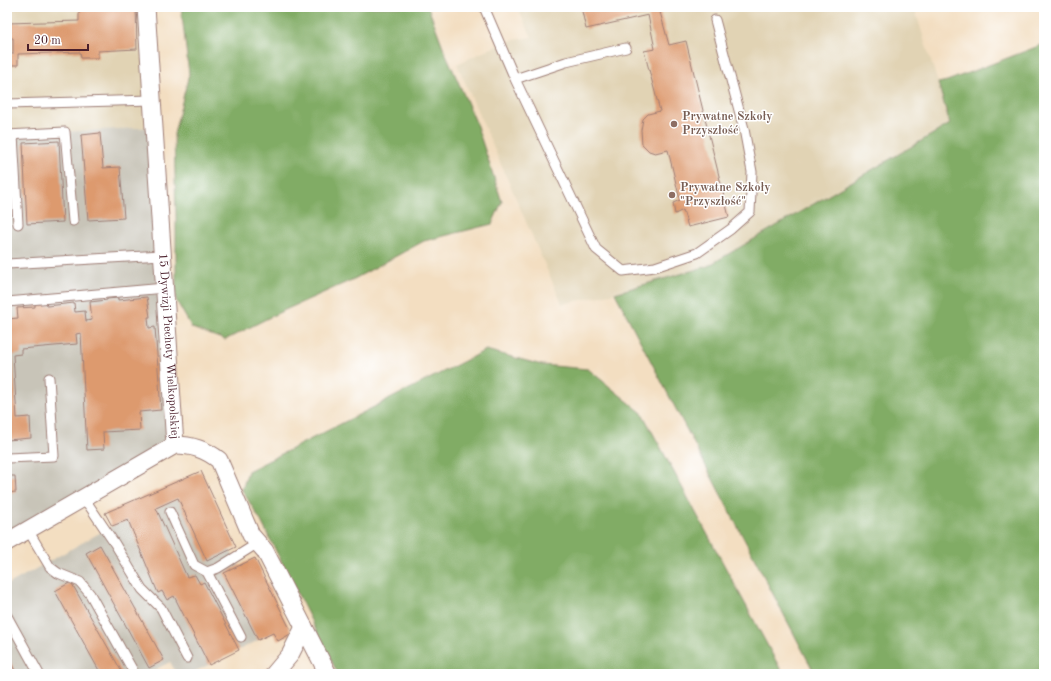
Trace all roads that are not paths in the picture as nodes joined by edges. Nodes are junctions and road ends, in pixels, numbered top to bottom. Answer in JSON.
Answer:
{"nodes":[{"id":1,"x":146,"y":7,"type":"edge"},
{"id":2,"x":484,"y":7,"type":"edge"},
{"id":3,"x":715,"y":20,"type":"dead end"},
{"id":4,"x":626,"y":48,"type":"dead end"},
{"id":5,"x":515,"y":79,"type":"junction"},
{"id":6,"x":152,"y":100,"type":"junction"},
{"id":7,"x":7,"y":104,"type":"edge"},
{"id":8,"x":10,"y":135,"type":"edge"},
{"id":9,"x":74,"y":221,"type":"dead end"},
{"id":10,"x":18,"y":224,"type":"dead end"},
{"id":11,"x":162,"y":255,"type":"junction"},
{"id":12,"x":7,"y":264,"type":"edge"},
{"id":13,"x":164,"y":288,"type":"junction"},
{"id":14,"x":7,"y":302,"type":"edge"},
{"id":15,"x":49,"y":378,"type":"dead end"},
{"id":16,"x":175,"y":445,"type":"junction"},
{"id":17,"x":7,"y":458,"type":"edge"},
{"id":18,"x":84,"y":498,"type":"junction"},
{"id":19,"x":170,"y":512,"type":"dead end"},
{"id":20,"x":28,"y":530,"type":"junction"},
{"id":21,"x":7,"y":542,"type":"edge"},
{"id":22,"x":258,"y":543,"type":"junction"},
{"id":23,"x":207,"y":572,"type":"junction"},
{"id":24,"x":7,"y":616,"type":"edge"},
{"id":25,"x":304,"y":627,"type":"junction"},
{"id":26,"x":241,"y":637,"type":"dead end"},
{"id":27,"x":187,"y":658,"type":"dead end"},
{"id":28,"x":132,"y":669,"type":"dead end"},
{"id":29,"x":39,"y":674,"type":"edge"},
{"id":30,"x":274,"y":674,"type":"edge"},
{"id":31,"x":328,"y":674,"type":"edge"}],
"edges":[{"from":1,"to":6,"type":"street","name":"15 Dywizji Piechoty Wielkopolskiej"},
{"from":2,"to":5,"type":"lane"},
{"from":3,"to":5,"type":"lane"},
{"from":4,"to":5,"type":"lane"},
{"from":6,"to":7,"type":"lane"},
{"from":6,"to":11,"type":"street","name":"15 Dywizji Piechoty Wielkopolskiej"},
{"from":8,"to":9,"type":"lane"},
{"from":8,"to":10,"type":"lane"},
{"from":11,"to":12,"type":"lane"},
{"from":11,"to":13,"type":"street","name":"15 Dywizji Piechoty Wielkopolskiej"},
{"from":13,"to":14,"type":"lane"},
{"from":13,"to":16,"type":"street","name":"15 Dywizji Piechoty Wielkopolskiej"},
{"from":15,"to":17,"type":"lane"},
{"from":16,"to":18,"type":"street"},
{"from":16,"to":22,"type":"street","name":"15 Dywizji Piechoty Wielkopolskiej"},
{"from":18,"to":20,"type":"street"},
{"from":18,"to":27,"type":"lane"},
{"from":19,"to":23,"type":"lane"},
{"from":20,"to":21,"type":"street"},
{"from":20,"to":28,"type":"lane"},
{"from":22,"to":23,"type":"lane"},
{"from":22,"to":25,"type":"street","name":"15 Dywizji Piechoty Wielkopolskiej"},
{"from":23,"to":26,"type":"lane"},
{"from":24,"to":29,"type":"lane"},
{"from":25,"to":30,"type":"street"},
{"from":25,"to":31,"type":"street","name":"15 Dywizji Piechoty Wielkopolskiej"}]}
